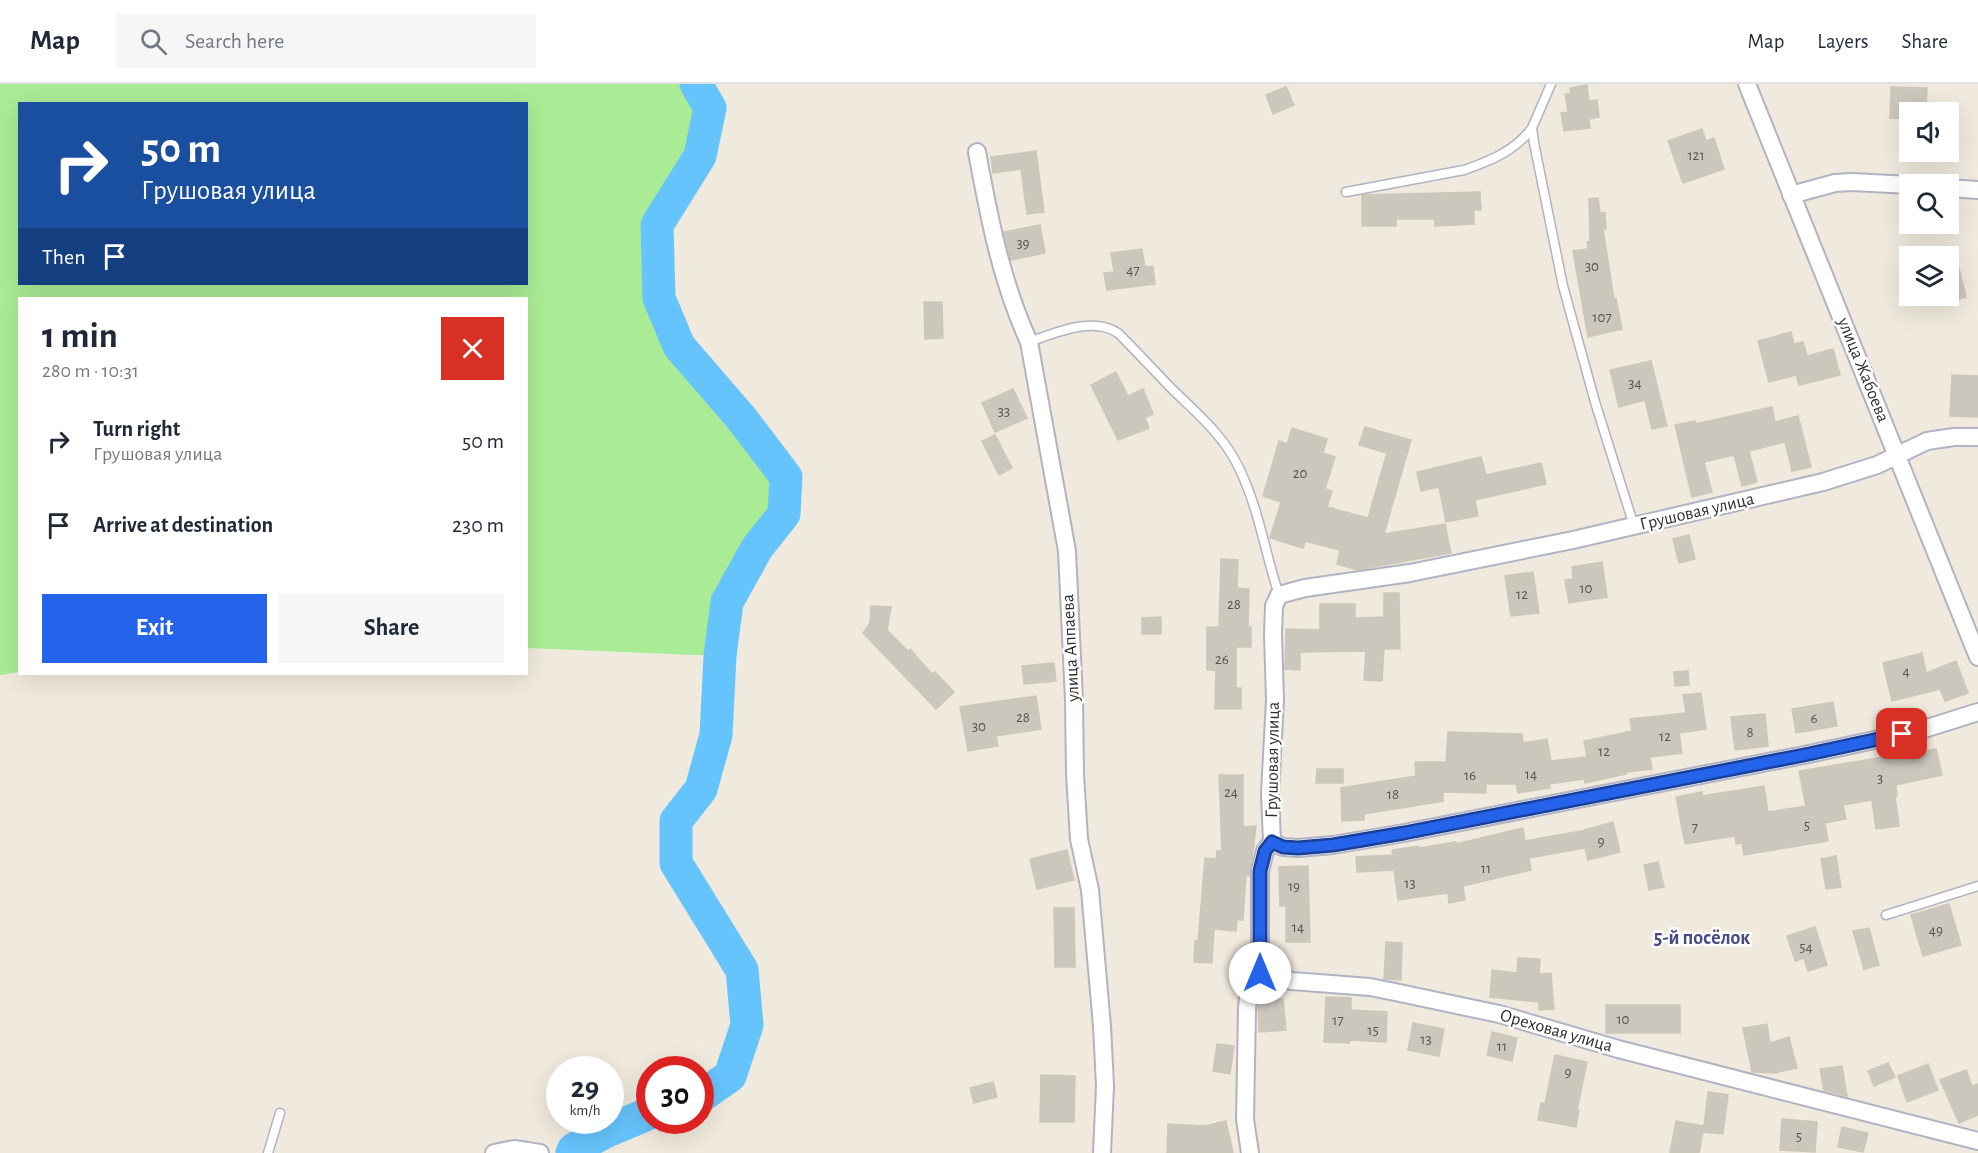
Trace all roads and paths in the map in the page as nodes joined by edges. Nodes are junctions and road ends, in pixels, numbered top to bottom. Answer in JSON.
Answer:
{"nodes":[{"id":1,"x":1551,"y":84,"type":"edge"},
{"id":2,"x":1747,"y":84,"type":"edge"},
{"id":3,"x":1532,"y":128,"type":"junction"},
{"id":4,"x":976,"y":152,"type":"dead end"},
{"id":5,"x":1899,"y":184,"type":"edge"},
{"id":6,"x":1959,"y":189,"type":"edge"},
{"id":7,"x":1978,"y":190,"type":"edge"},
{"id":8,"x":1346,"y":192,"type":"dead end"},
{"id":9,"x":1791,"y":195,"type":"junction"},
{"id":10,"x":1029,"y":342,"type":"junction"},
{"id":11,"x":1978,"y":438,"type":"edge"},
{"id":12,"x":1898,"y":456,"type":"junction"},
{"id":13,"x":1634,"y":526,"type":"junction"},
{"id":14,"x":1279,"y":595,"type":"junction"},
{"id":15,"x":1978,"y":657,"type":"edge"},
{"id":16,"x":1978,"y":712,"type":"edge"},
{"id":17,"x":1272,"y":842,"type":"junction"},
{"id":18,"x":1978,"y":886,"type":"edge"},
{"id":19,"x":1886,"y":915,"type":"dead end"},
{"id":20,"x":1260,"y":973,"type":"junction"},
{"id":21,"x":280,"y":1113,"type":"dead end"},
{"id":22,"x":1978,"y":1141,"type":"edge"},
{"id":23,"x":268,"y":1153,"type":"edge"},
{"id":24,"x":494,"y":1153,"type":"edge"},
{"id":25,"x":540,"y":1153,"type":"edge"},
{"id":26,"x":1102,"y":1153,"type":"edge"},
{"id":27,"x":1250,"y":1153,"type":"edge"}],
"edges":[{"from":1,"to":3,"type":"lane"},
{"from":2,"to":9,"type":"street","name":"улица Жабоева"},
{"from":3,"to":8,"type":"lane"},
{"from":3,"to":13,"type":"lane"},
{"from":4,"to":10,"type":"street","name":"улица Аппаева"},
{"from":5,"to":9,"type":"street"},
{"from":6,"to":7,"type":"street"},
{"from":9,"to":12,"type":"street","name":"улица Жабоева"},
{"from":10,"to":14,"type":"lane"},
{"from":10,"to":26,"type":"street","name":"улица Аппаева"},
{"from":11,"to":12,"type":"street","name":"Грушовая улица"},
{"from":12,"to":13,"type":"street","name":"Грушовая улица"},
{"from":12,"to":15,"type":"street","name":"улица Жабоева"},
{"from":13,"to":14,"type":"street","name":"Грушовая улица"},
{"from":14,"to":17,"type":"street","name":"Грушовая улица"},
{"from":16,"to":17,"type":"street","name":"Грушовая улица"},
{"from":17,"to":20,"type":"street"},
{"from":18,"to":19,"type":"lane"},
{"from":20,"to":22,"type":"street","name":"Ореховая улица"},
{"from":20,"to":27,"type":"street"},
{"from":21,"to":23,"type":"lane"},
{"from":24,"to":25,"type":"street"}]}
